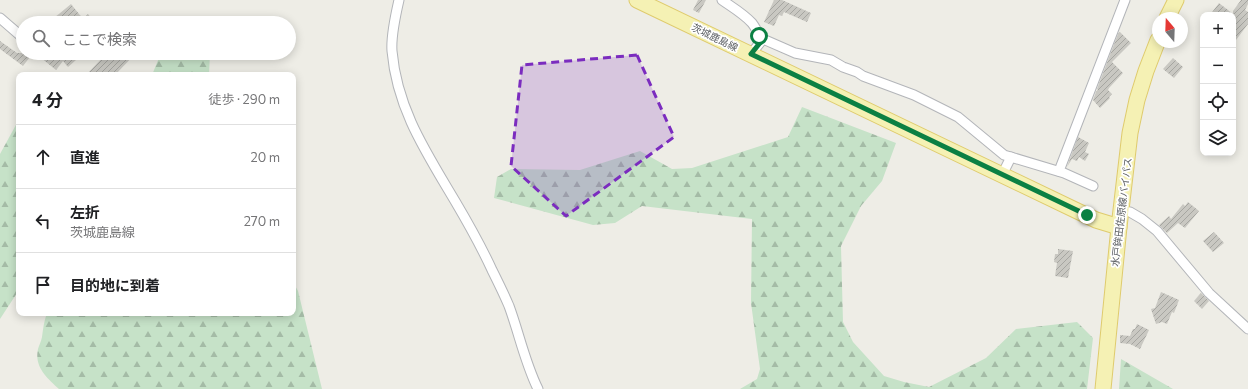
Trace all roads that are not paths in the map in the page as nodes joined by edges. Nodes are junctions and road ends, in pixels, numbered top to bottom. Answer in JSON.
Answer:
{"nodes":[{"id":1,"x":399,"y":0,"type":"edge"},
{"id":2,"x":637,"y":0,"type":"edge"},
{"id":3,"x":722,"y":0,"type":"edge"},
{"id":4,"x":1125,"y":0,"type":"edge"},
{"id":5,"x":1176,"y":0,"type":"edge"},
{"id":6,"x":1169,"y":12,"type":"edge"},
{"id":7,"x":0,"y":18,"type":"edge"},
{"id":8,"x":16,"y":32,"type":"edge"},
{"id":9,"x":763,"y":39,"type":"junction"},
{"id":10,"x":1155,"y":48,"type":"edge"},
{"id":11,"x":751,"y":54,"type":"junction"},
{"id":12,"x":1011,"y":157,"type":"junction"},
{"id":13,"x":1059,"y":172,"type":"junction"},
{"id":14,"x":1002,"y":175,"type":"junction"},
{"id":15,"x":1093,"y":186,"type":"dead end"},
{"id":16,"x":1121,"y":211,"type":"junction"},
{"id":17,"x":1119,"y":227,"type":"junction"},
{"id":18,"x":1248,"y":329,"type":"edge"},
{"id":19,"x":538,"y":389,"type":"edge"},
{"id":20,"x":1103,"y":389,"type":"edge"}],
"edges":[{"from":1,"to":19,"type":"street"},
{"from":2,"to":11,"type":"main road","name":"茨城鹿島線"},
{"from":3,"to":9,"type":"street"},
{"from":4,"to":13,"type":"street"},
{"from":5,"to":6,"type":"main road"},
{"from":7,"to":8,"type":"street"},
{"from":9,"to":11,"type":"street"},
{"from":9,"to":12,"type":"street"},
{"from":10,"to":16,"type":"main road","name":"水戸鉾田佐原線バイパス"},
{"from":11,"to":14,"type":"main road","name":"茨城鹿島線"},
{"from":12,"to":13,"type":"street"},
{"from":12,"to":14,"type":"street"},
{"from":13,"to":15,"type":"street"},
{"from":14,"to":17,"type":"main road","name":"茨城鹿島線"},
{"from":16,"to":17,"type":"main road","name":"水戸鉾田佐原線バイパス"},
{"from":16,"to":18,"type":"street"},
{"from":17,"to":20,"type":"main road","name":"水戸鉾田佐原線バイパス"}]}
